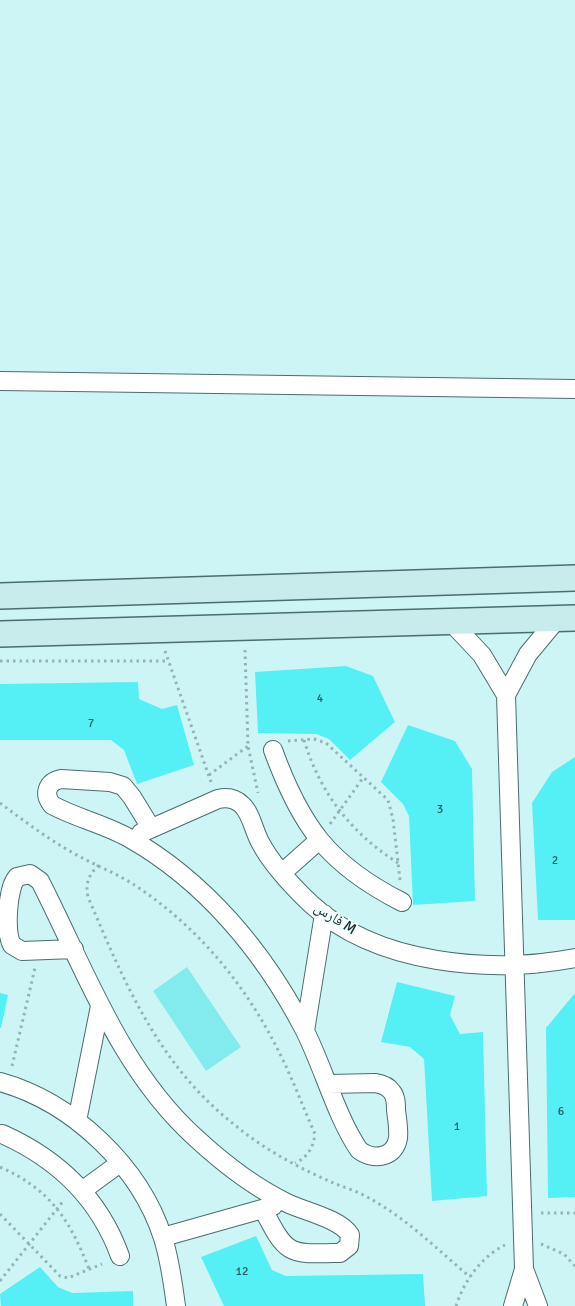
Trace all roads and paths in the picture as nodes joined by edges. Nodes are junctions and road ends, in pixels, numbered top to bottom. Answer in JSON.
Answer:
{"nodes":[{"id":1,"x":0,"y":381,"type":"edge"},
{"id":2,"x":575,"y":388,"type":"edge"},
{"id":3,"x":575,"y":578,"type":"edge"},
{"id":4,"x":0,"y":596,"type":"edge"},
{"id":5,"x":567,"y":618,"type":"edge"},
{"id":6,"x":450,"y":621,"type":"junction"},
{"id":7,"x":245,"y":627,"type":"junction"},
{"id":8,"x":157,"y":629,"type":"junction"},
{"id":9,"x":0,"y":634,"type":"edge"},
{"id":10,"x":0,"y":661,"type":"edge"},
{"id":11,"x":168,"y":661,"type":"junction"},
{"id":12,"x":506,"y":695,"type":"junction"},
{"id":13,"x":304,"y":740,"type":"junction"},
{"id":14,"x":248,"y":746,"type":"junction"},
{"id":15,"x":273,"y":750,"type":"joint"},
{"id":16,"x":209,"y":775,"type":"junction"},
{"id":17,"x":363,"y":778,"type":"junction"},
{"id":18,"x":218,"y":799,"type":"junction"},
{"id":19,"x":0,"y":803,"type":"edge"},
{"id":20,"x":247,"y":810,"type":"junction"},
{"id":21,"x":339,"y":812,"type":"junction"},
{"id":22,"x":150,"y":828,"type":"junction"},
{"id":23,"x":129,"y":838,"type":"junction"},
{"id":24,"x":318,"y":841,"type":"junction"},
{"id":25,"x":398,"y":863,"type":"junction"},
{"id":26,"x":100,"y":865,"type":"junction"},
{"id":27,"x":282,"y":873,"type":"junction"},
{"id":28,"x":402,"y":902,"type":"joint"},
{"id":29,"x":324,"y":914,"type":"junction"},
{"id":30,"x":74,"y":949,"type":"junction"},
{"id":31,"x":39,"y":950,"type":"junction"},
{"id":32,"x":575,"y":958,"type":"edge"},
{"id":33,"x":515,"y":965,"type":"junction"},
{"id":34,"x":100,"y":1006,"type":"junction"},
{"id":35,"x":305,"y":1030,"type":"junction"},
{"id":36,"x":4,"y":1083,"type":"edge"},
{"id":37,"x":329,"y":1084,"type":"junction"},
{"id":38,"x":76,"y":1121,"type":"junction"},
{"id":39,"x":2,"y":1134,"type":"dead end"},
{"id":40,"x":120,"y":1163,"type":"junction"},
{"id":41,"x":295,"y":1164,"type":"junction"},
{"id":42,"x":0,"y":1167,"type":"edge"},
{"id":43,"x":80,"y":1187,"type":"junction"},
{"id":44,"x":286,"y":1202,"type":"junction"},
{"id":45,"x":58,"y":1209,"type":"junction"},
{"id":46,"x":263,"y":1209,"type":"junction"},
{"id":47,"x":523,"y":1213,"type":"junction"},
{"id":48,"x":575,"y":1213,"type":"edge"},
{"id":49,"x":0,"y":1214,"type":"edge"},
{"id":50,"x":163,"y":1237,"type":"junction"},
{"id":51,"x":524,"y":1242,"type":"junction"},
{"id":52,"x":28,"y":1246,"type":"junction"},
{"id":53,"x":120,"y":1256,"type":"joint"},
{"id":54,"x":575,"y":1266,"type":"edge"},
{"id":55,"x":524,"y":1269,"type":"junction"},
{"id":56,"x":89,"y":1270,"type":"junction"},
{"id":57,"x":470,"y":1277,"type":"junction"},
{"id":58,"x":0,"y":1282,"type":"edge"},
{"id":59,"x":176,"y":1306,"type":"edge"},
{"id":60,"x":456,"y":1306,"type":"edge"},
{"id":61,"x":513,"y":1306,"type":"edge"},
{"id":62,"x":538,"y":1306,"type":"edge"}],
"edges":[{"from":1,"to":2,"type":"street"},
{"from":3,"to":4,"type":"street"},
{"from":5,"to":6,"type":"street"},
{"from":5,"to":12,"type":"street"},
{"from":6,"to":7,"type":"street"},
{"from":6,"to":12,"type":"street"},
{"from":7,"to":8,"type":"street"},
{"from":7,"to":14,"type":"path"},
{"from":8,"to":9,"type":"street"},
{"from":8,"to":11,"type":"path"},
{"from":10,"to":11,"type":"path"},
{"from":11,"to":16,"type":"path"},
{"from":12,"to":33,"type":"street"},
{"from":13,"to":15,"type":"path"},
{"from":13,"to":17,"type":"path"},
{"from":13,"to":21,"type":"path"},
{"from":14,"to":16,"type":"path"},
{"from":14,"to":20,"type":"path"},
{"from":15,"to":24,"type":"street"},
{"from":16,"to":18,"type":"path"},
{"from":17,"to":21,"type":"path"},
{"from":17,"to":25,"type":"path"},
{"from":18,"to":20,"type":"street"},
{"from":18,"to":22,"type":"street"},
{"from":19,"to":26,"type":"path"},
{"from":20,"to":27,"type":"street","name":"فارس M"},
{"from":21,"to":24,"type":"path"},
{"from":21,"to":25,"type":"path"},
{"from":22,"to":23,"type":"street"},
{"from":22,"to":23,"type":"street"},
{"from":23,"to":35,"type":"street"},
{"from":24,"to":27,"type":"street"},
{"from":24,"to":28,"type":"street"},
{"from":25,"to":28,"type":"path"},
{"from":26,"to":41,"type":"path"},
{"from":26,"to":41,"type":"path"},
{"from":27,"to":29,"type":"street","name":"فارس M"},
{"from":29,"to":33,"type":"street","name":"فارس M"},
{"from":29,"to":35,"type":"street"},
{"from":30,"to":31,"type":"street"},
{"from":30,"to":31,"type":"street"},
{"from":30,"to":34,"type":"street"},
{"from":31,"to":36,"type":"path"},
{"from":32,"to":33,"type":"street","name":"فارس M"},
{"from":33,"to":47,"type":"street"},
{"from":34,"to":38,"type":"street"},
{"from":34,"to":44,"type":"street"},
{"from":35,"to":37,"type":"street"},
{"from":36,"to":38,"type":"street"},
{"from":37,"to":37,"type":"street"},
{"from":38,"to":40,"type":"street"},
{"from":39,"to":43,"type":"street"},
{"from":40,"to":43,"type":"street"},
{"from":40,"to":50,"type":"street"},
{"from":41,"to":57,"type":"path"},
{"from":42,"to":45,"type":"path"},
{"from":43,"to":45,"type":"path"},
{"from":43,"to":53,"type":"street"},
{"from":44,"to":46,"type":"street"},
{"from":44,"to":46,"type":"street"},
{"from":45,"to":52,"type":"path"},
{"from":45,"to":56,"type":"path"},
{"from":46,"to":50,"type":"street"},
{"from":47,"to":48,"type":"path"},
{"from":47,"to":51,"type":"street"},
{"from":49,"to":52,"type":"path"},
{"from":50,"to":59,"type":"street"},
{"from":51,"to":54,"type":"path"},
{"from":51,"to":55,"type":"street"},
{"from":51,"to":57,"type":"path"},
{"from":52,"to":56,"type":"path"},
{"from":52,"to":58,"type":"path"},
{"from":53,"to":56,"type":"path"},
{"from":55,"to":61,"type":"street"},
{"from":55,"to":62,"type":"street"},
{"from":57,"to":60,"type":"path"}]}
